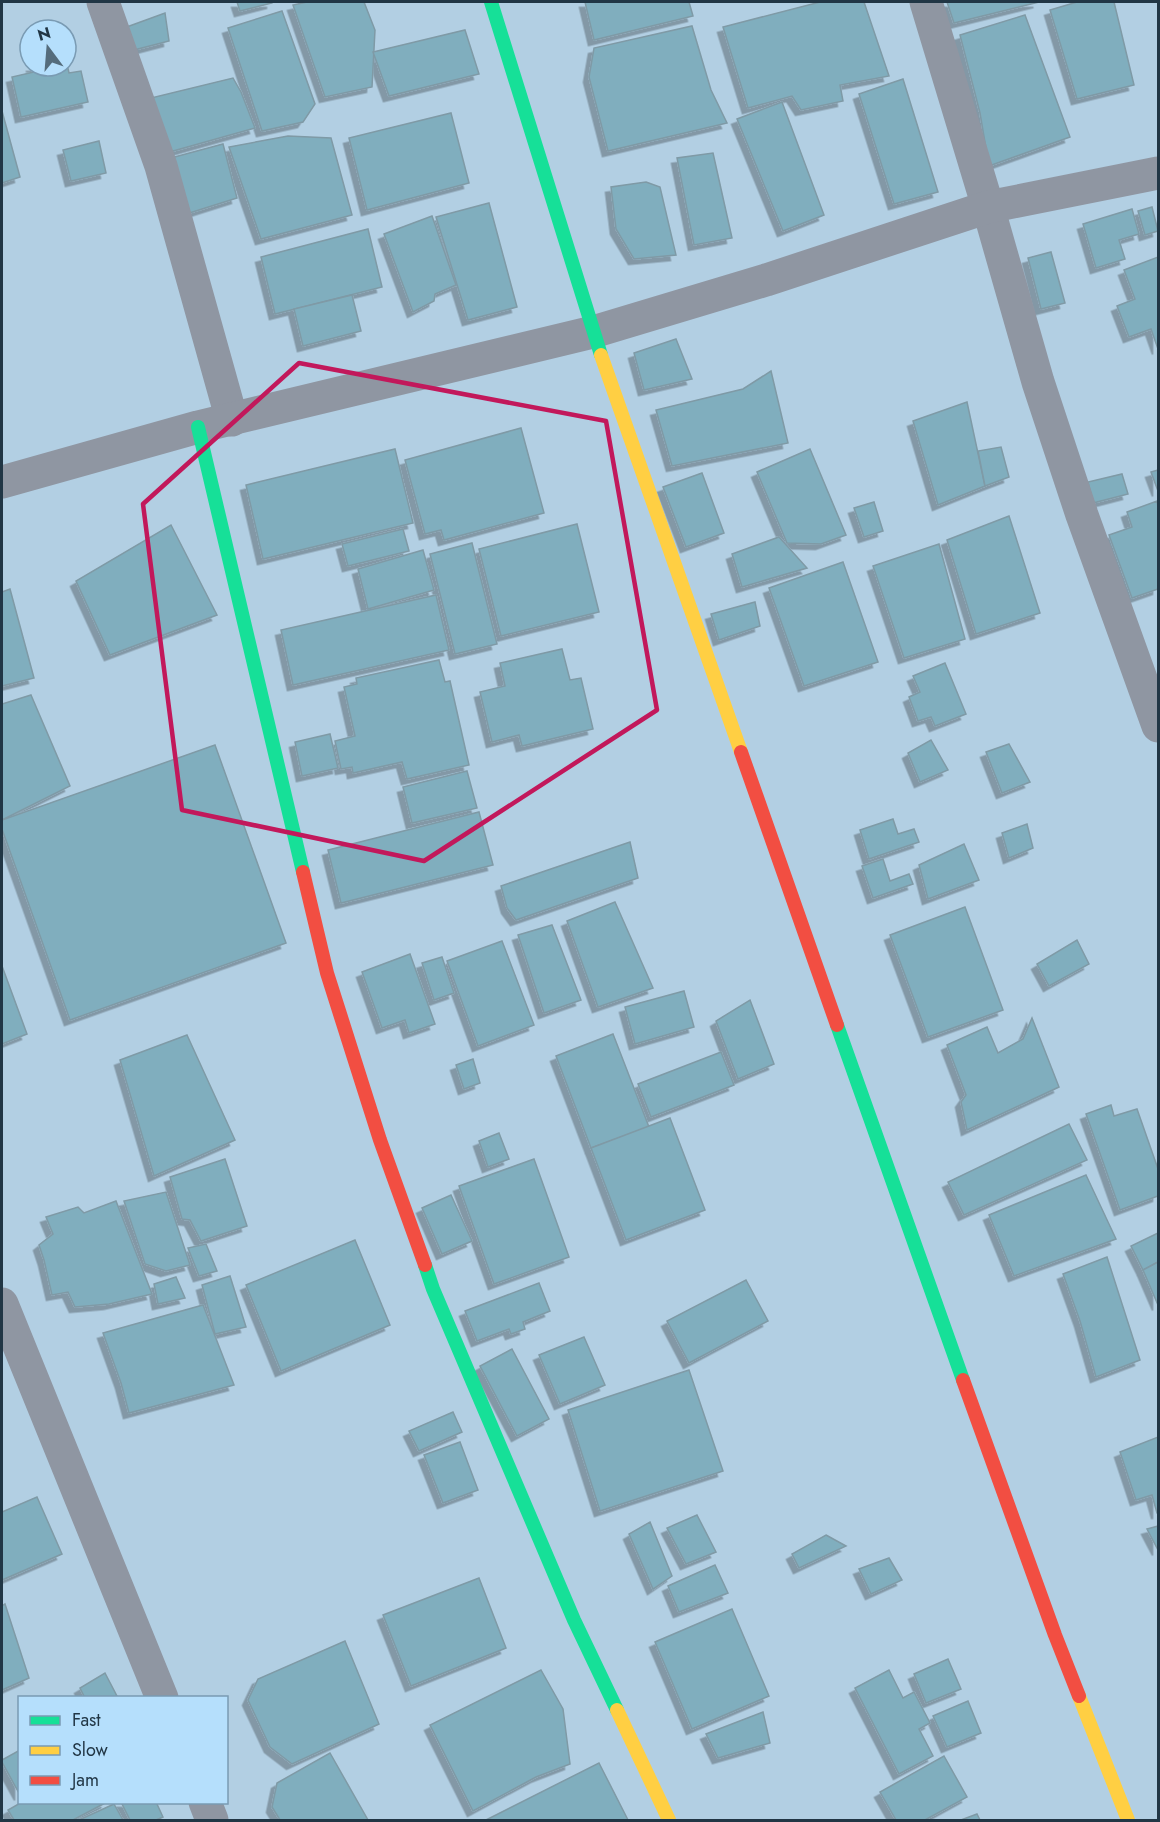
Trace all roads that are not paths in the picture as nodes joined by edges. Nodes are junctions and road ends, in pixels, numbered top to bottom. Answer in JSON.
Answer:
{"nodes":[{"id":1,"x":103,"y":2,"type":"edge"},
{"id":2,"x":491,"y":2,"type":"edge"},
{"id":3,"x":926,"y":2,"type":"edge"},
{"id":4,"x":1158,"y":173,"type":"edge"},
{"id":5,"x":988,"y":207,"type":"junction"},
{"id":6,"x":593,"y":332,"type":"junction"},
{"id":7,"x":232,"y":420,"type":"junction"},
{"id":8,"x":198,"y":428,"type":"junction"},
{"id":9,"x":2,"y":482,"type":"edge"},
{"id":10,"x":1158,"y":726,"type":"edge"},
{"id":11,"x":2,"y":1304,"type":"edge"},
{"id":12,"x":161,"y":1696,"type":"edge"},
{"id":13,"x":205,"y":1804,"type":"edge"},
{"id":14,"x":212,"y":1821,"type":"edge"},
{"id":15,"x":669,"y":1821,"type":"edge"},
{"id":16,"x":1128,"y":1821,"type":"edge"}],
"edges":[{"from":1,"to":7,"type":"street"},
{"from":2,"to":6,"type":"street"},
{"from":3,"to":5,"type":"street"},
{"from":4,"to":5,"type":"street"},
{"from":5,"to":6,"type":"street"},
{"from":5,"to":10,"type":"street"},
{"from":6,"to":7,"type":"street"},
{"from":6,"to":16,"type":"street"},
{"from":7,"to":8,"type":"street"},
{"from":8,"to":9,"type":"street"},
{"from":8,"to":15,"type":"street"},
{"from":11,"to":12,"type":"street"},
{"from":13,"to":14,"type":"street"}]}
